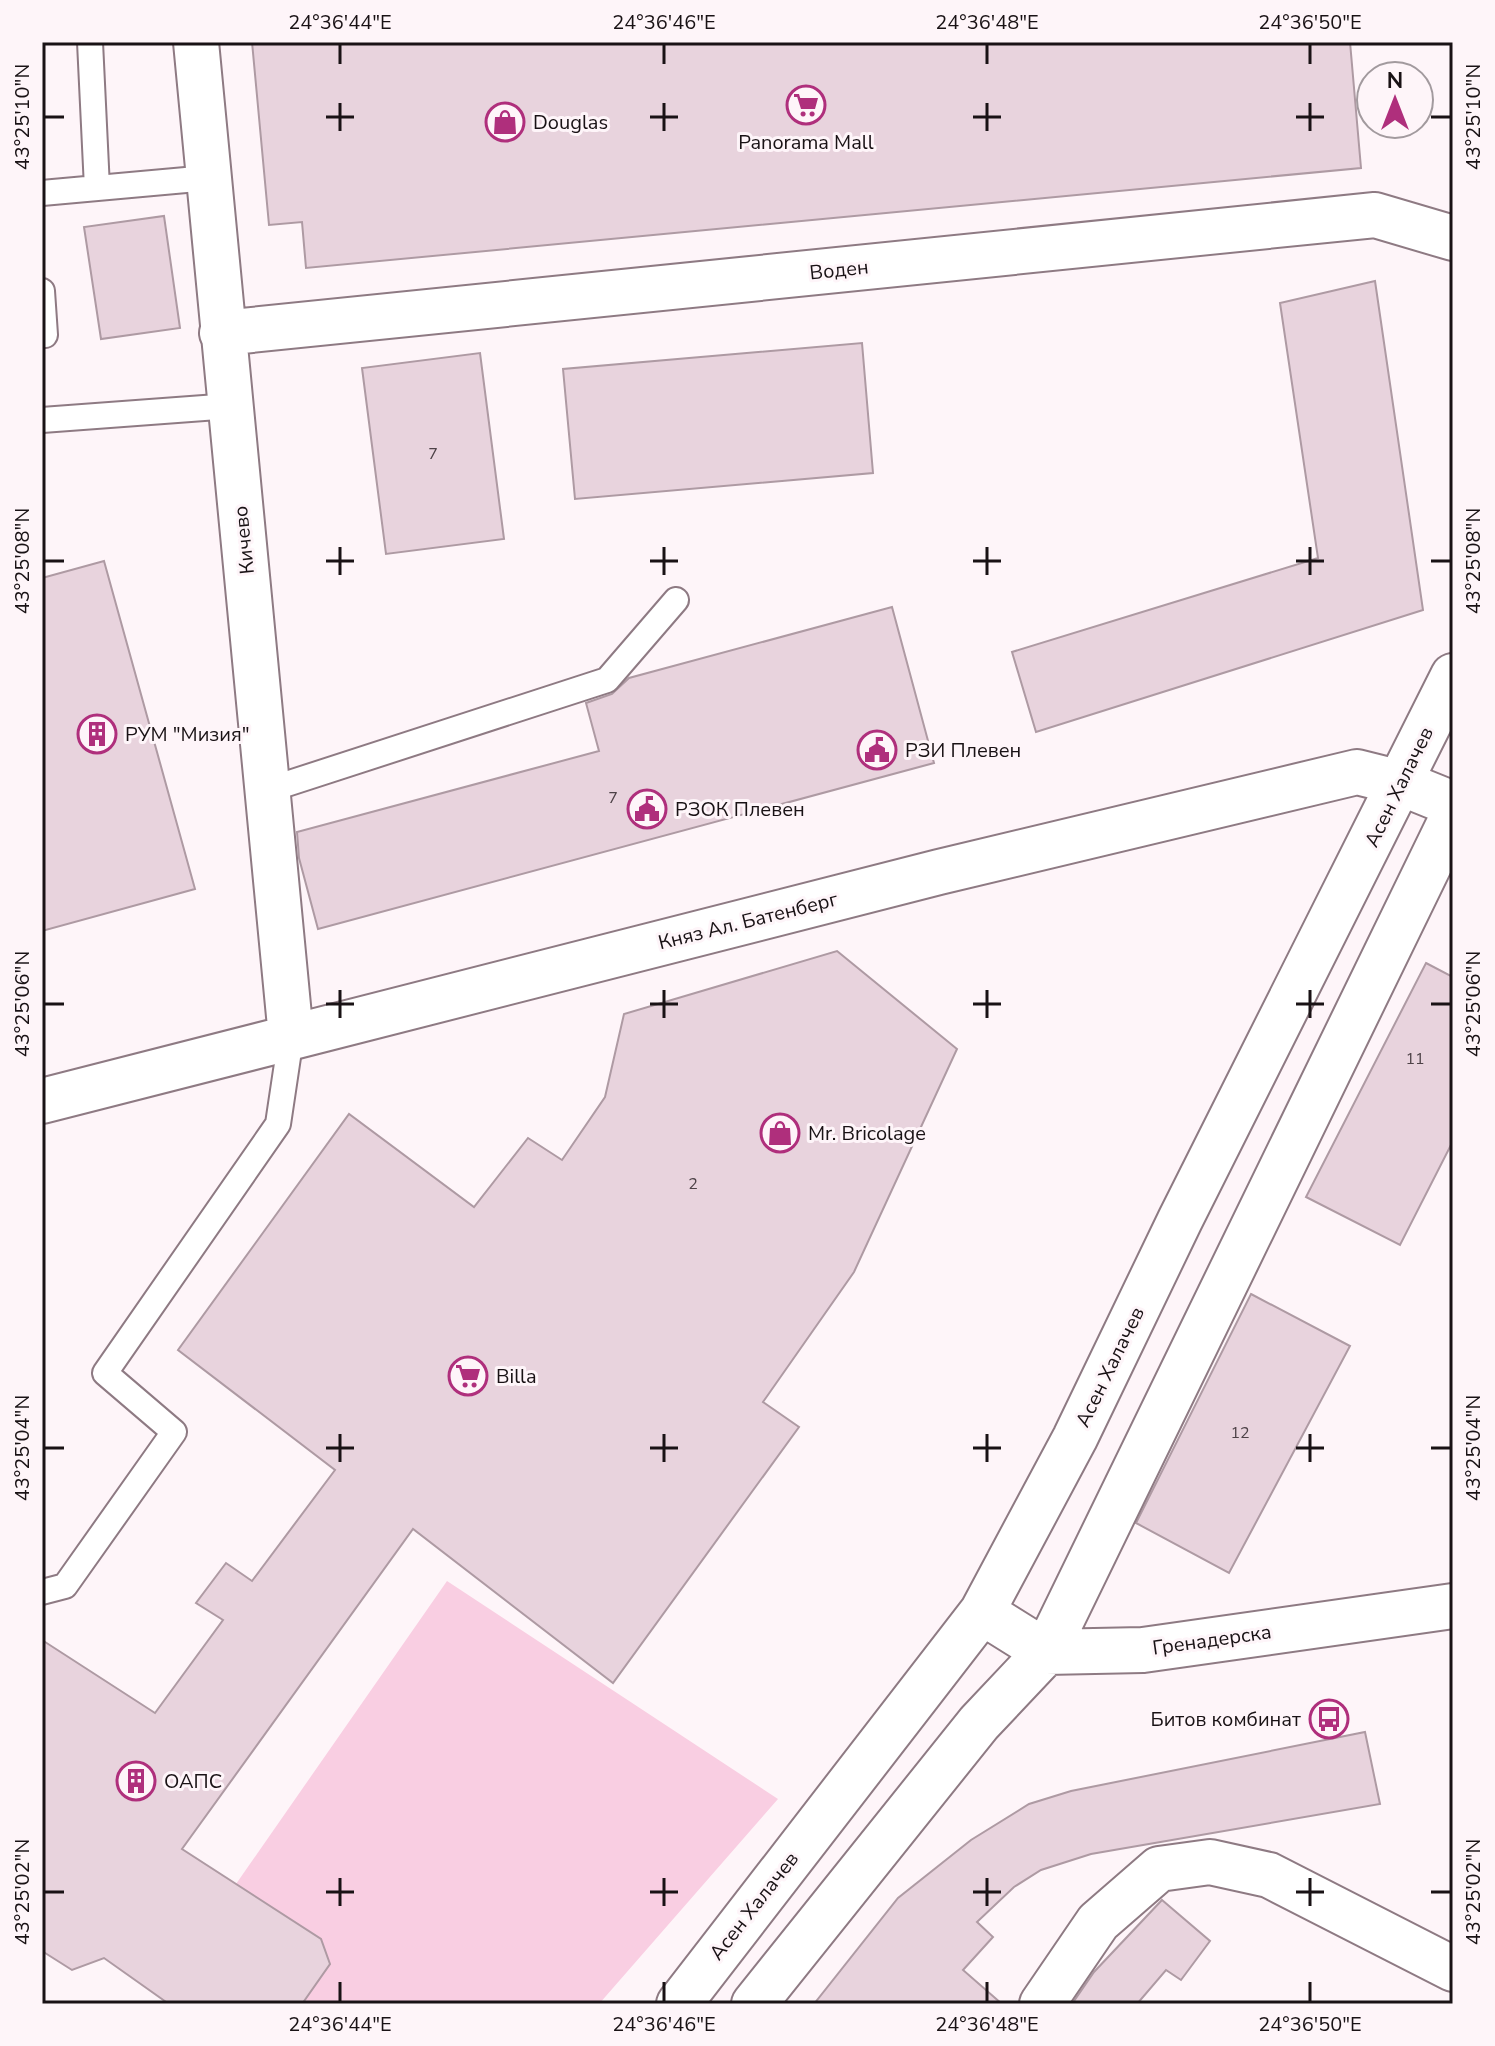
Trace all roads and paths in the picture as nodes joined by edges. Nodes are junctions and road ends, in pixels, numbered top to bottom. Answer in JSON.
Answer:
{"nodes":[{"id":1,"x":90,"y":42,"type":"edge"},
{"id":2,"x":196,"y":42,"type":"edge"},
{"id":3,"x":208,"y":178,"type":"junction"},
{"id":4,"x":97,"y":188,"type":"junction"},
{"id":5,"x":42,"y":193,"type":"edge"},
{"id":6,"x":1453,"y":238,"type":"edge"},
{"id":7,"x":42,"y":291,"type":"edge"},
{"id":8,"x":222,"y":333,"type":"junction"},
{"id":9,"x":45,"y":335,"type":"dead end"},
{"id":10,"x":231,"y":406,"type":"junction"},
{"id":11,"x":42,"y":420,"type":"edge"},
{"id":12,"x":676,"y":600,"type":"dead end"},
{"id":13,"x":1453,"y":676,"type":"edge"},
{"id":14,"x":1401,"y":783,"type":"junction"},
{"id":15,"x":268,"y":790,"type":"junction"},
{"id":16,"x":1453,"y":804,"type":"edge"},
{"id":17,"x":1453,"y":816,"type":"edge"},
{"id":18,"x":291,"y":1037,"type":"junction"},
{"id":19,"x":42,"y":1101,"type":"edge"},
{"id":20,"x":42,"y":1592,"type":"edge"},
{"id":21,"x":1453,"y":1606,"type":"edge"},
{"id":22,"x":982,"y":1612,"type":"junction"},
{"id":23,"x":1046,"y":1652,"type":"junction"},
{"id":24,"x":1453,"y":1969,"type":"edge"},
{"id":25,"x":679,"y":2004,"type":"edge"},
{"id":26,"x":754,"y":2004,"type":"edge"},
{"id":27,"x":1042,"y":2004,"type":"edge"}],
"edges":[{"from":1,"to":4,"type":"lane"},
{"from":2,"to":3,"type":"street","name":"Кичево"},
{"from":3,"to":4,"type":"lane"},
{"from":3,"to":8,"type":"street","name":"Кичево"},
{"from":4,"to":5,"type":"lane"},
{"from":6,"to":8,"type":"street","name":"Воден"},
{"from":7,"to":9,"type":"lane"},
{"from":8,"to":10,"type":"street","name":"Кичево"},
{"from":10,"to":11,"type":"lane"},
{"from":10,"to":15,"type":"street","name":"Кичево"},
{"from":12,"to":15,"type":"lane"},
{"from":13,"to":14,"type":"street","name":"Асен Халачев"},
{"from":14,"to":16,"type":"street","name":"Княз Ал. Батенберг"},
{"from":14,"to":18,"type":"street","name":"Княз Ал. Батенберг"},
{"from":14,"to":22,"type":"street","name":"Асен Халачев"},
{"from":15,"to":18,"type":"street","name":"Кичево"},
{"from":17,"to":23,"type":"street"},
{"from":18,"to":19,"type":"street","name":"Княз Ал. Батенберг"},
{"from":18,"to":20,"type":"lane"},
{"from":21,"to":23,"type":"street","name":"Гренадерска"},
{"from":22,"to":23,"type":"street"},
{"from":22,"to":25,"type":"street","name":"Асен Халачев"},
{"from":23,"to":26,"type":"street"},
{"from":24,"to":27,"type":"street"}]}
